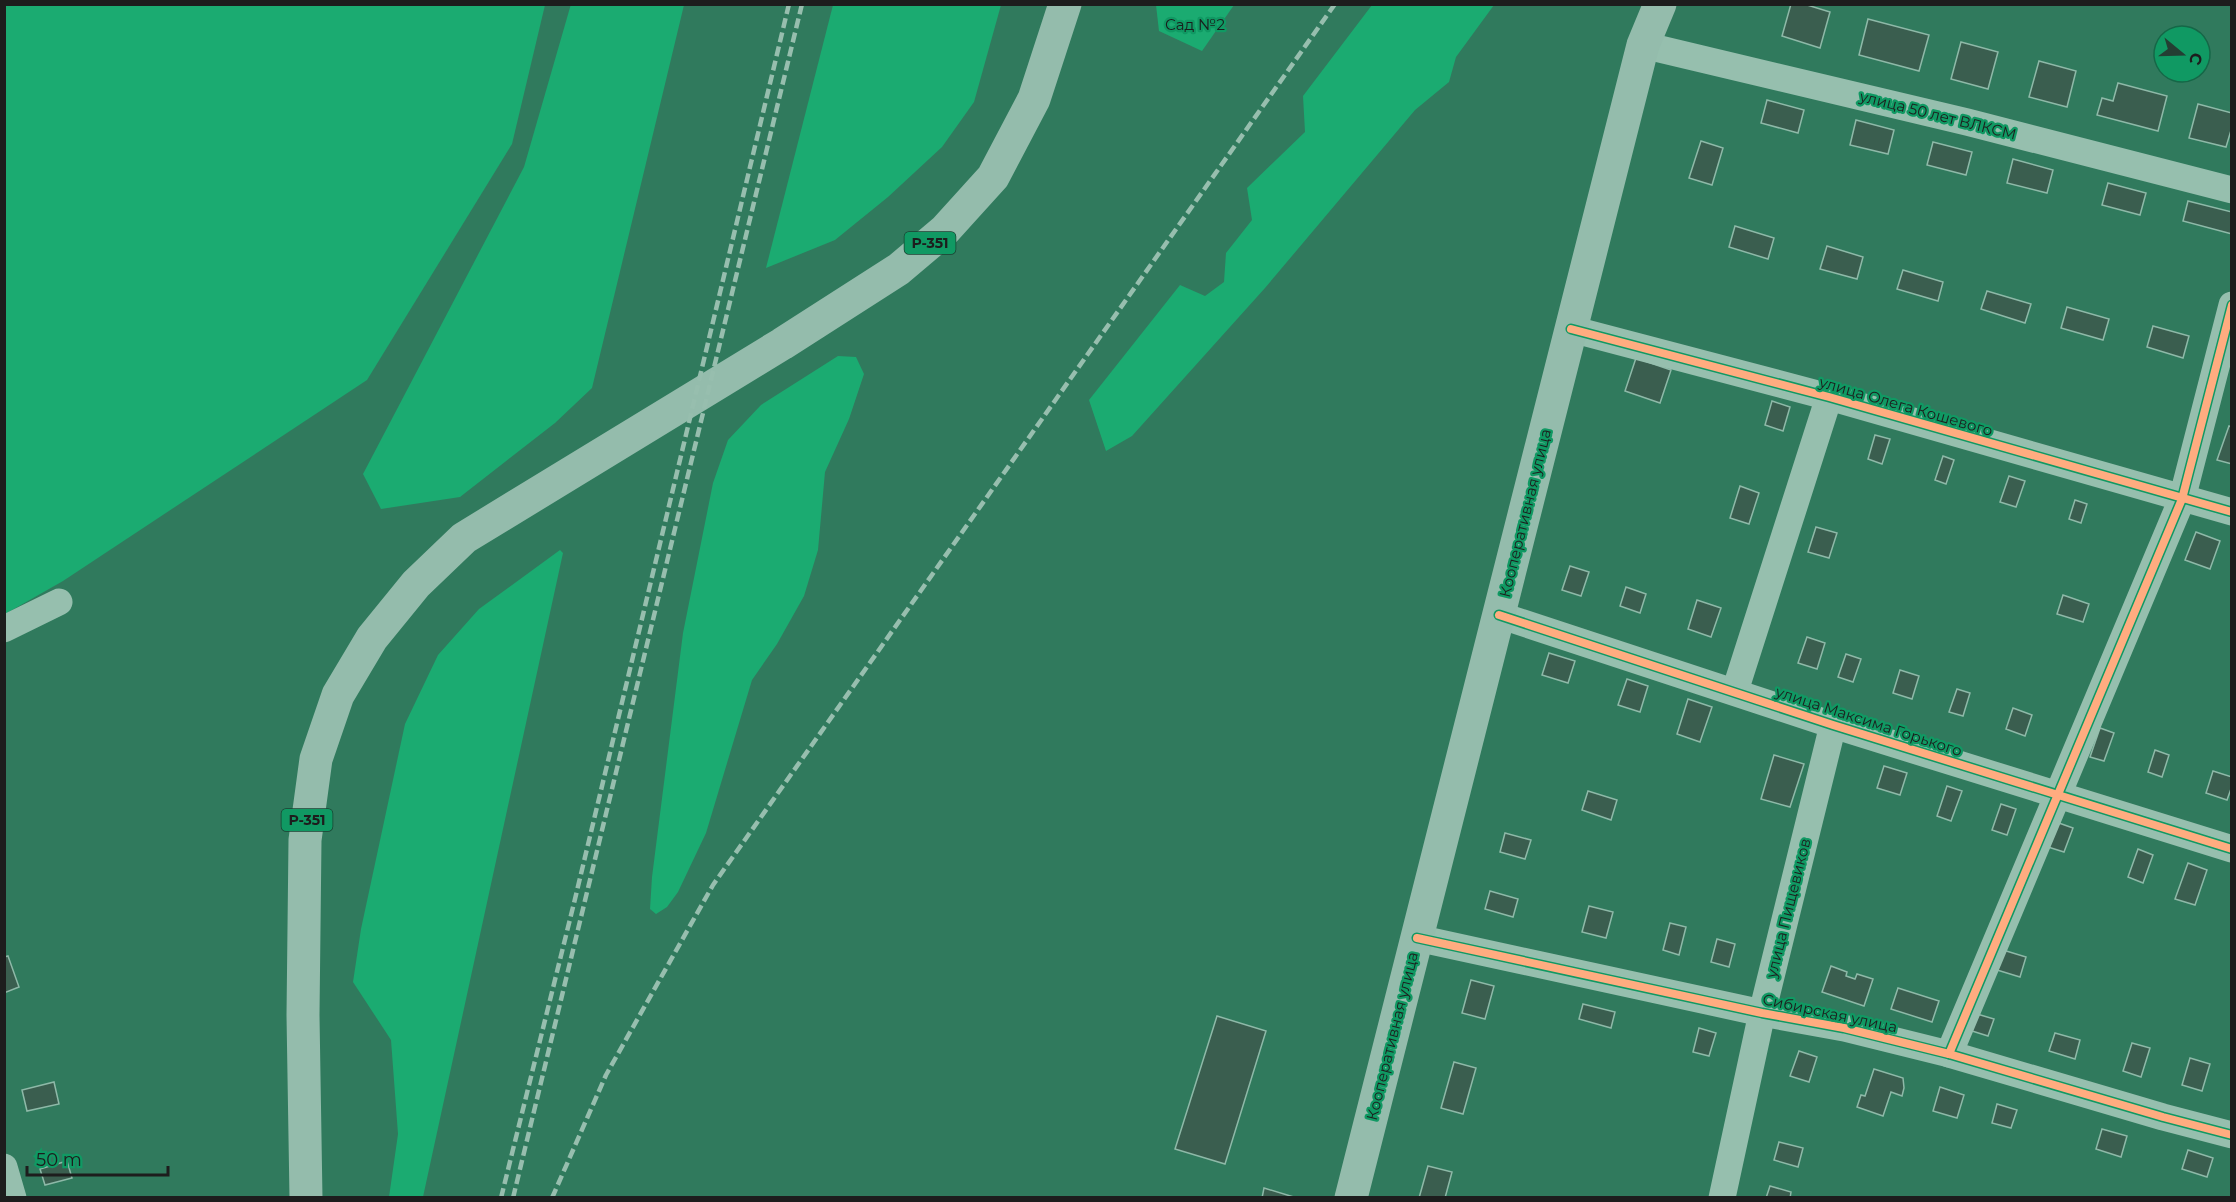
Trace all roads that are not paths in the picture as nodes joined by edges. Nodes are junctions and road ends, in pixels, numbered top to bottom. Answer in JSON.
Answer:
{"nodes":[{"id":1,"x":1065,"y":4,"type":"edge"},
{"id":2,"x":1660,"y":4,"type":"edge"},
{"id":3,"x":1643,"y":45,"type":"junction"},
{"id":4,"x":2232,"y":190,"type":"edge"},
{"id":5,"x":2232,"y":306,"type":"edge"},
{"id":6,"x":1571,"y":329,"type":"junction"},
{"id":7,"x":1829,"y":397,"type":"junction"},
{"id":8,"x":2182,"y":500,"type":"junction"},
{"id":9,"x":2232,"y":512,"type":"edge"},
{"id":10,"x":59,"y":602,"type":"dead end"},
{"id":11,"x":1499,"y":615,"type":"junction"},
{"id":12,"x":4,"y":629,"type":"edge"},
{"id":13,"x":1735,"y":691,"type":"junction"},
{"id":14,"x":1833,"y":725,"type":"junction"},
{"id":15,"x":2058,"y":794,"type":"junction"},
{"id":16,"x":2232,"y":849,"type":"edge"},
{"id":17,"x":1417,"y":938,"type":"junction"},
{"id":18,"x":1762,"y":1013,"type":"junction"},
{"id":19,"x":1949,"y":1054,"type":"junction"},
{"id":20,"x":2232,"y":1135,"type":"edge"},
{"id":21,"x":4,"y":1167,"type":"edge"},
{"id":22,"x":13,"y":1197,"type":"edge"},
{"id":23,"x":306,"y":1197,"type":"edge"},
{"id":24,"x":1352,"y":1197,"type":"edge"},
{"id":25,"x":1722,"y":1197,"type":"edge"}],
"edges":[{"from":1,"to":23,"type":"main road","number":"Р-351"},
{"from":2,"to":3,"type":"main road","name":"Кооперативная улица"},
{"from":3,"to":4,"type":"street","name":"улица 50 лет ВЛКСМ"},
{"from":3,"to":6,"type":"main road","name":"Кооперативная улица"},
{"from":5,"to":8,"type":"street"},
{"from":6,"to":7,"type":"street","name":"улица Олега Кошевого"},
{"from":6,"to":11,"type":"main road","name":"Кооперативная улица"},
{"from":7,"to":8,"type":"street","name":"улица Олега Кошевого"},
{"from":7,"to":13,"type":"street"},
{"from":8,"to":9,"type":"street","name":"улица Олега Кошевого"},
{"from":8,"to":15,"type":"street"},
{"from":10,"to":12,"type":"street"},
{"from":11,"to":13,"type":"street","name":"улица Максима Горького"},
{"from":11,"to":17,"type":"main road","name":"Кооперативная улица"},
{"from":13,"to":14,"type":"street","name":"улица Максима Горького"},
{"from":14,"to":15,"type":"street","name":"улица Максима Горького"},
{"from":14,"to":18,"type":"street","name":"улица Пищевиков"},
{"from":15,"to":16,"type":"street","name":"улица Максима Горького"},
{"from":15,"to":19,"type":"street"},
{"from":17,"to":18,"type":"street","name":"Сибирская улица"},
{"from":17,"to":24,"type":"main road","name":"Кооперативная улица"},
{"from":18,"to":19,"type":"street","name":"Сибирская улица"},
{"from":18,"to":25,"type":"street","name":"улица Пищевиков"},
{"from":19,"to":20,"type":"street","name":"Сибирская улица"},
{"from":21,"to":22,"type":"street"}]}
